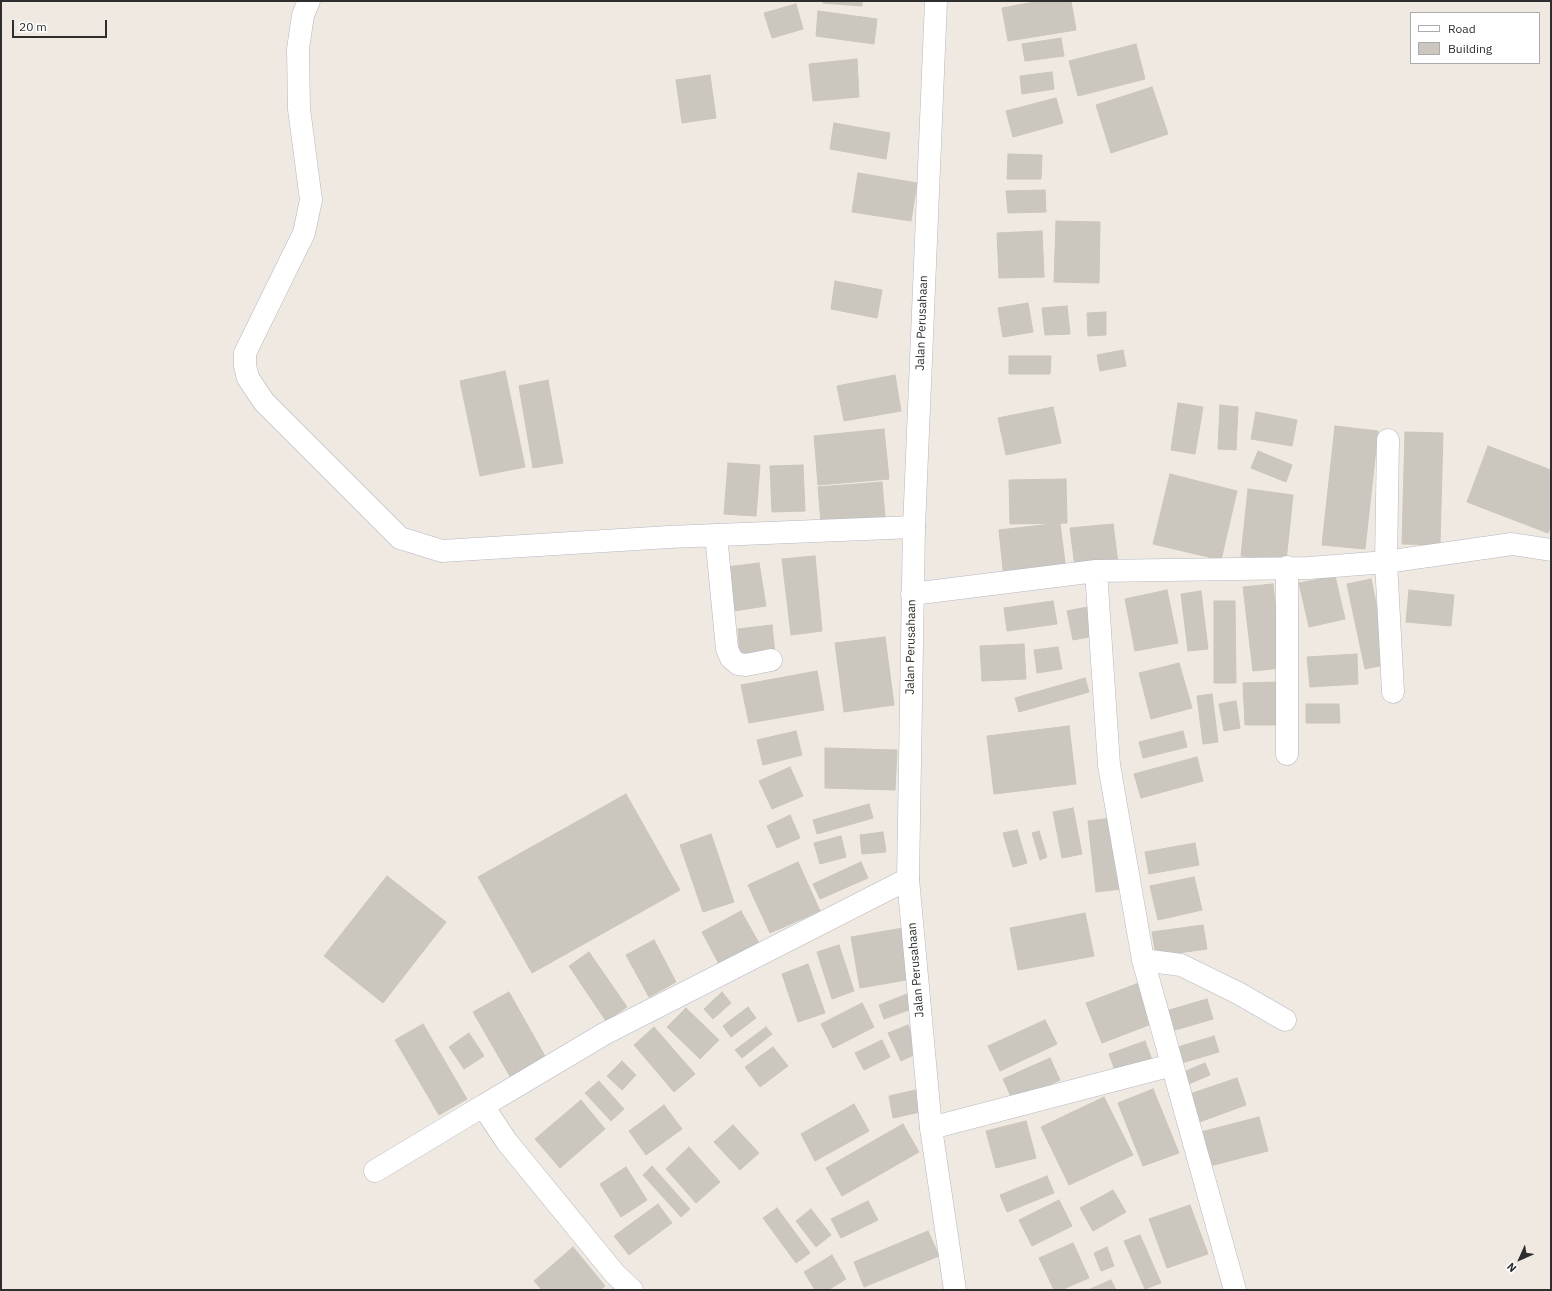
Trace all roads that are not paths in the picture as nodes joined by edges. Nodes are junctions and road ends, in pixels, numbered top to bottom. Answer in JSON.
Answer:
{"nodes":[{"id":1,"x":309,"y":1,"type":"edge"},
{"id":2,"x":936,"y":1,"type":"edge"},
{"id":3,"x":1388,"y":440,"type":"dead end"},
{"id":4,"x":914,"y":527,"type":"junction"},
{"id":5,"x":716,"y":536,"type":"junction"},
{"id":6,"x":1551,"y":550,"type":"edge"},
{"id":7,"x":1386,"y":562,"type":"junction"},
{"id":8,"x":1287,"y":567,"type":"junction"},
{"id":9,"x":1096,"y":571,"type":"junction"},
{"id":10,"x":912,"y":594,"type":"junction"},
{"id":11,"x":771,"y":660,"type":"dead end"},
{"id":12,"x":1393,"y":692,"type":"dead end"},
{"id":13,"x":1287,"y":754,"type":"dead end"},
{"id":14,"x":908,"y":878,"type":"junction"},
{"id":15,"x":1143,"y":960,"type":"junction"},
{"id":16,"x":1285,"y":1020,"type":"dead end"},
{"id":17,"x":1172,"y":1065,"type":"junction"},
{"id":18,"x":483,"y":1106,"type":"junction"},
{"id":19,"x":931,"y":1128,"type":"junction"},
{"id":20,"x":375,"y":1171,"type":"dead end"},
{"id":21,"x":632,"y":1290,"type":"edge"},
{"id":22,"x":955,"y":1290,"type":"edge"},
{"id":23,"x":1235,"y":1290,"type":"edge"}],
"edges":[{"from":1,"to":5,"type":"street"},
{"from":2,"to":4,"type":"street","name":"Jalan Perusahaan"},
{"from":3,"to":7,"type":"street"},
{"from":4,"to":5,"type":"street"},
{"from":4,"to":10,"type":"street","name":"Jalan Perusahaan"},
{"from":5,"to":11,"type":"street"},
{"from":6,"to":7,"type":"street"},
{"from":7,"to":8,"type":"street"},
{"from":7,"to":12,"type":"street"},
{"from":8,"to":9,"type":"street"},
{"from":8,"to":13,"type":"street"},
{"from":9,"to":10,"type":"street"},
{"from":9,"to":15,"type":"street"},
{"from":10,"to":14,"type":"street","name":"Jalan Perusahaan"},
{"from":14,"to":18,"type":"street"},
{"from":14,"to":19,"type":"street","name":"Jalan Perusahaan"},
{"from":15,"to":16,"type":"street"},
{"from":15,"to":17,"type":"street"},
{"from":17,"to":19,"type":"street"},
{"from":17,"to":23,"type":"street"},
{"from":18,"to":20,"type":"street"},
{"from":18,"to":21,"type":"street"},
{"from":19,"to":22,"type":"street","name":"Jalan Perusahaan"}]}
